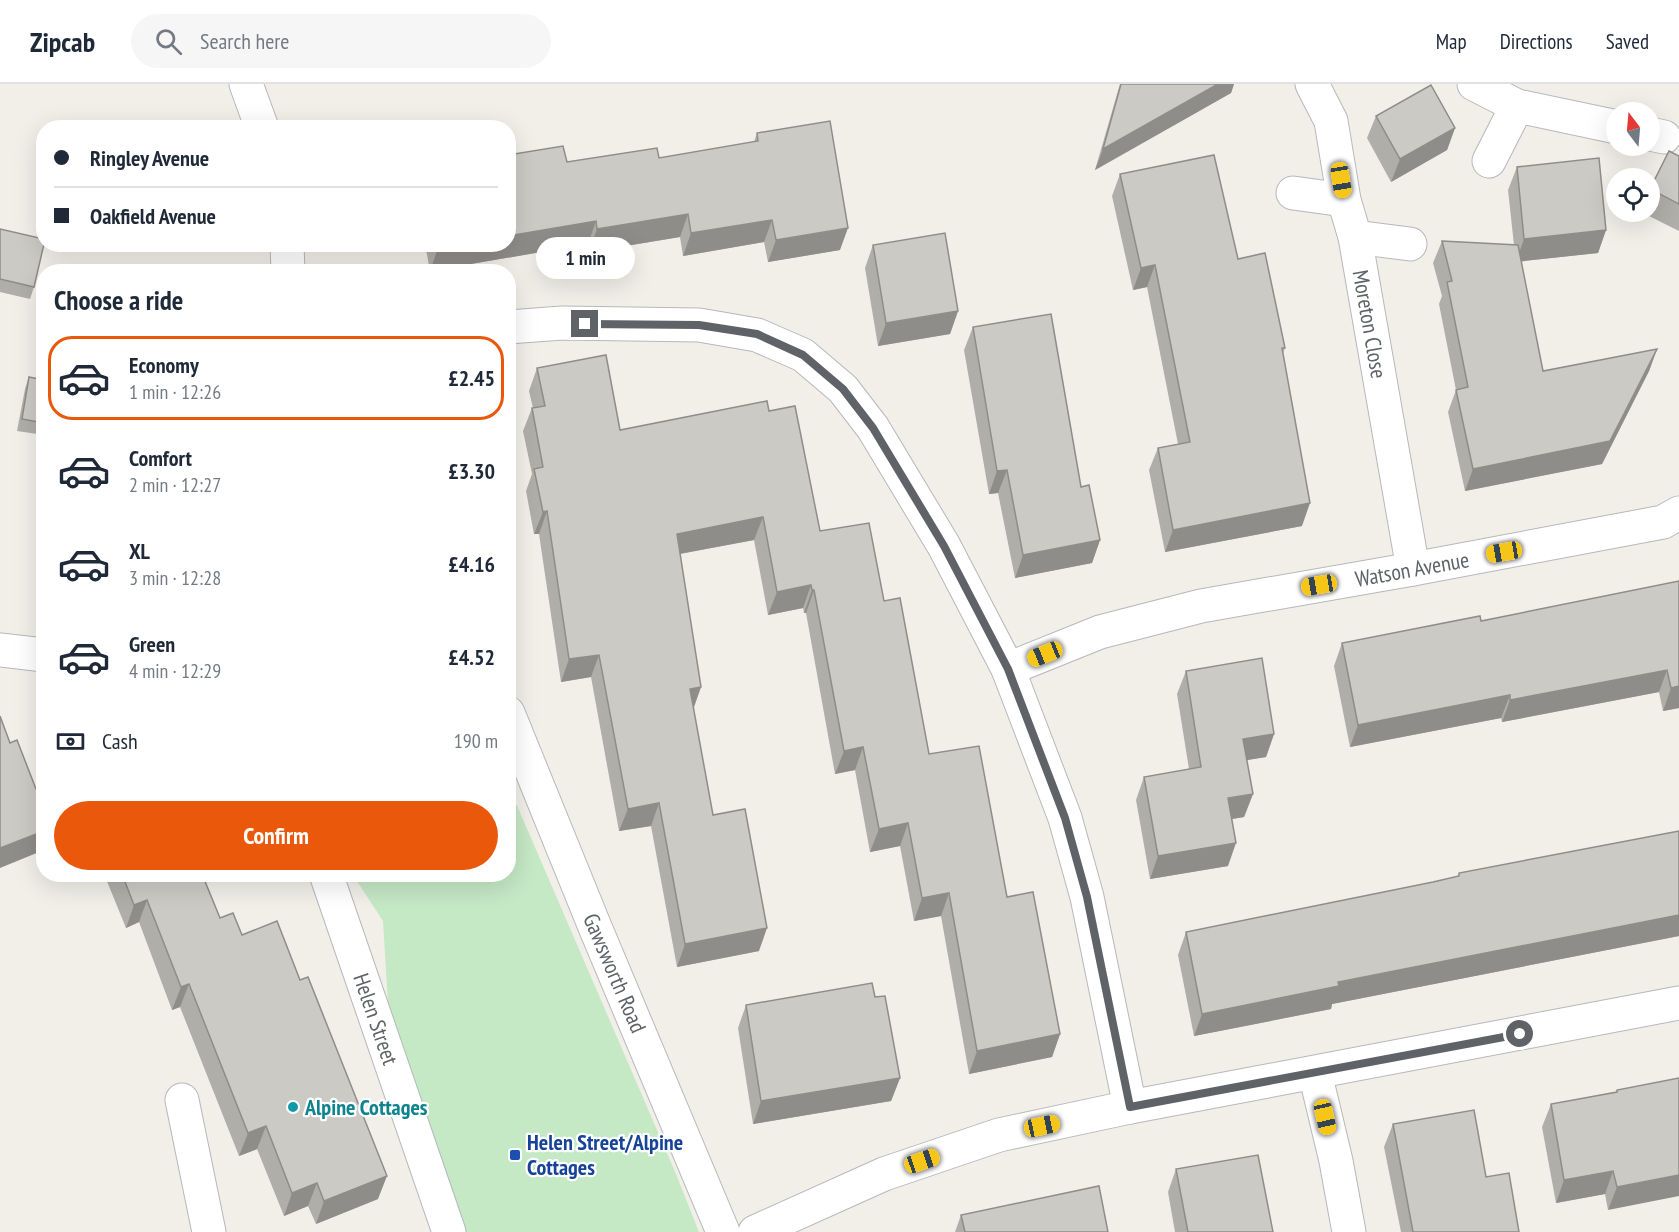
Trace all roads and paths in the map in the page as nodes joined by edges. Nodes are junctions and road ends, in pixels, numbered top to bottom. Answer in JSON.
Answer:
{"nodes":[{"id":1,"x":246,"y":84,"type":"edge"},
{"id":2,"x":1312,"y":84,"type":"edge"},
{"id":3,"x":1474,"y":84,"type":"edge"},
{"id":4,"x":1517,"y":106,"type":"junction"},
{"id":5,"x":259,"y":120,"type":"edge"},
{"id":6,"x":1606,"y":125,"type":"edge"},
{"id":7,"x":1489,"y":160,"type":"dead end"},
{"id":8,"x":1293,"y":193,"type":"dead end"},
{"id":9,"x":1344,"y":200,"type":"junction"},
{"id":10,"x":1355,"y":237,"type":"junction"},
{"id":11,"x":1410,"y":244,"type":"dead end"},
{"id":12,"x":516,"y":326,"type":"edge"},
{"id":13,"x":1679,"y":513,"type":"edge"},
{"id":14,"x":1413,"y":569,"type":"junction"},
{"id":15,"x":0,"y":650,"type":"edge"},
{"id":16,"x":36,"y":654,"type":"edge"},
{"id":17,"x":1008,"y":669,"type":"junction"},
{"id":18,"x":516,"y":733,"type":"edge"},
{"id":19,"x":329,"y":882,"type":"edge"},
{"id":20,"x":1679,"y":1003,"type":"edge"},
{"id":21,"x":1315,"y":1073,"type":"junction"},
{"id":22,"x":182,"y":1100,"type":"dead end"},
{"id":23,"x":1130,"y":1107,"type":"junction"},
{"id":24,"x":208,"y":1232,"type":"edge"},
{"id":25,"x":448,"y":1232,"type":"edge"},
{"id":26,"x":723,"y":1232,"type":"edge"},
{"id":27,"x":755,"y":1232,"type":"edge"},
{"id":28,"x":1349,"y":1232,"type":"edge"}],
"edges":[{"from":1,"to":5,"type":"street"},
{"from":2,"to":9,"type":"street","name":"Moreton Close"},
{"from":3,"to":4,"type":"street"},
{"from":4,"to":6,"type":"street"},
{"from":4,"to":7,"type":"street"},
{"from":8,"to":9,"type":"street"},
{"from":9,"to":10,"type":"street","name":"Moreton Close"},
{"from":10,"to":11,"type":"street"},
{"from":10,"to":14,"type":"street","name":"Moreton Close"},
{"from":12,"to":17,"type":"street"},
{"from":13,"to":14,"type":"street","name":"Watson Avenue"},
{"from":14,"to":17,"type":"street","name":"Watson Avenue"},
{"from":15,"to":16,"type":"street"},
{"from":17,"to":23,"type":"street"},
{"from":18,"to":26,"type":"street","name":"Gawsworth Road"},
{"from":19,"to":25,"type":"street","name":"Helen Street"},
{"from":20,"to":21,"type":"street"},
{"from":21,"to":23,"type":"street"},
{"from":21,"to":28,"type":"street"},
{"from":22,"to":24,"type":"street"},
{"from":23,"to":27,"type":"street"}]}
